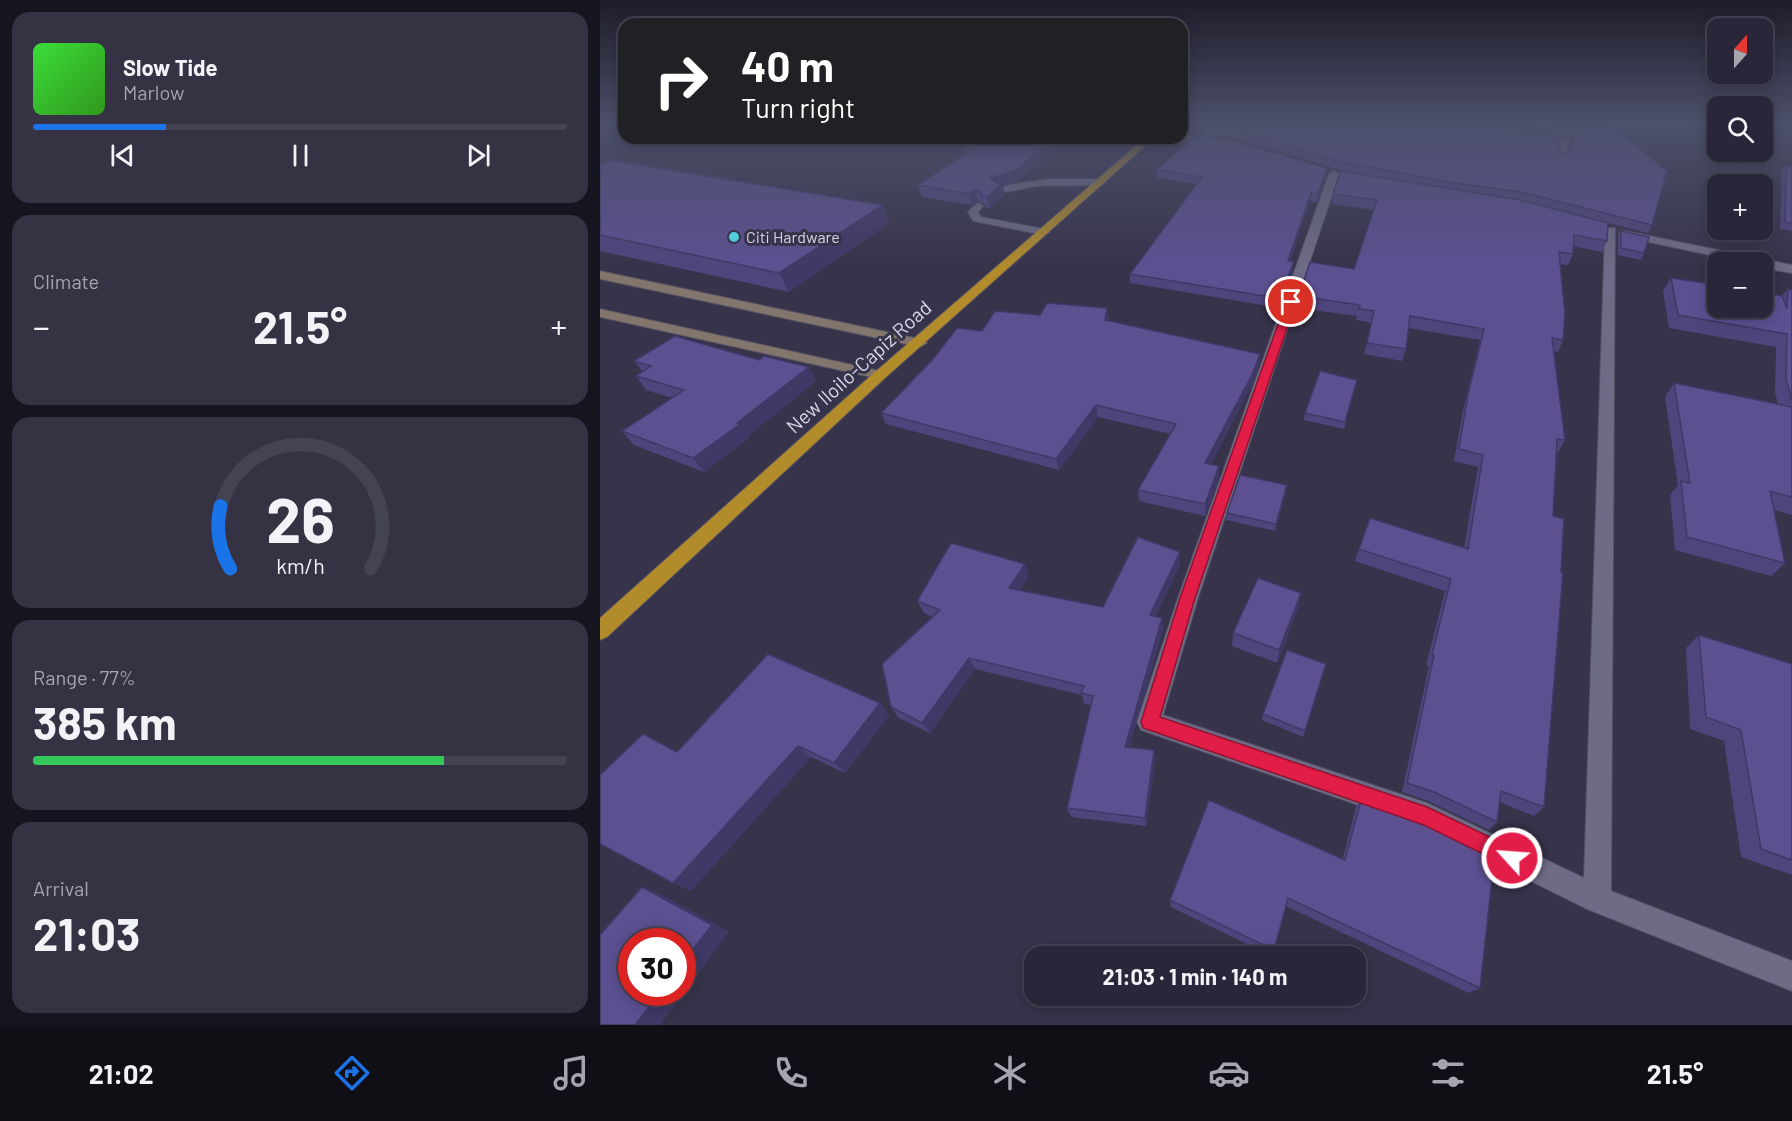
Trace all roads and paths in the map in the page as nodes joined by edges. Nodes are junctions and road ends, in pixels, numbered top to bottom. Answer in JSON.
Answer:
{"nodes":[{"id":1,"x":1112,"y":172,"type":"edge"},
{"id":2,"x":1335,"y":174,"type":"edge"},
{"id":3,"x":1101,"y":182,"type":"junction"},
{"id":4,"x":1000,"y":190,"type":"edge"},
{"id":5,"x":978,"y":206,"type":"edge"},
{"id":6,"x":1044,"y":232,"type":"junction"},
{"id":7,"x":1711,"y":252,"type":"edge"},
{"id":8,"x":1773,"y":266,"type":"edge"},
{"id":9,"x":1792,"y":269,"type":"edge"},
{"id":10,"x":600,"y":275,"type":"edge"},
{"id":11,"x":600,"y":312,"type":"edge"},
{"id":12,"x":920,"y":343,"type":"junction"},
{"id":13,"x":880,"y":375,"type":"junction"},
{"id":14,"x":600,"y":631,"type":"edge"},
{"id":15,"x":1597,"y":899,"type":"junction"},
{"id":16,"x":1792,"y":976,"type":"edge"}],
"edges":[{"from":1,"to":3,"type":"highway","name":"New Iloilo-Capiz Road"},
{"from":2,"to":15,"type":"street"},
{"from":3,"to":4,"type":"street"},
{"from":3,"to":6,"type":"highway","name":"New Iloilo-Capiz Road"},
{"from":5,"to":6,"type":"street"},
{"from":6,"to":12,"type":"highway","name":"New Iloilo-Capiz Road"},
{"from":7,"to":15,"type":"street"},
{"from":8,"to":9,"type":"street"},
{"from":10,"to":12,"type":"street"},
{"from":11,"to":13,"type":"street"},
{"from":12,"to":13,"type":"highway","name":"New Iloilo-Capiz Road"},
{"from":13,"to":14,"type":"highway","name":"New Iloilo-Capiz Road"},
{"from":15,"to":16,"type":"street"}]}
